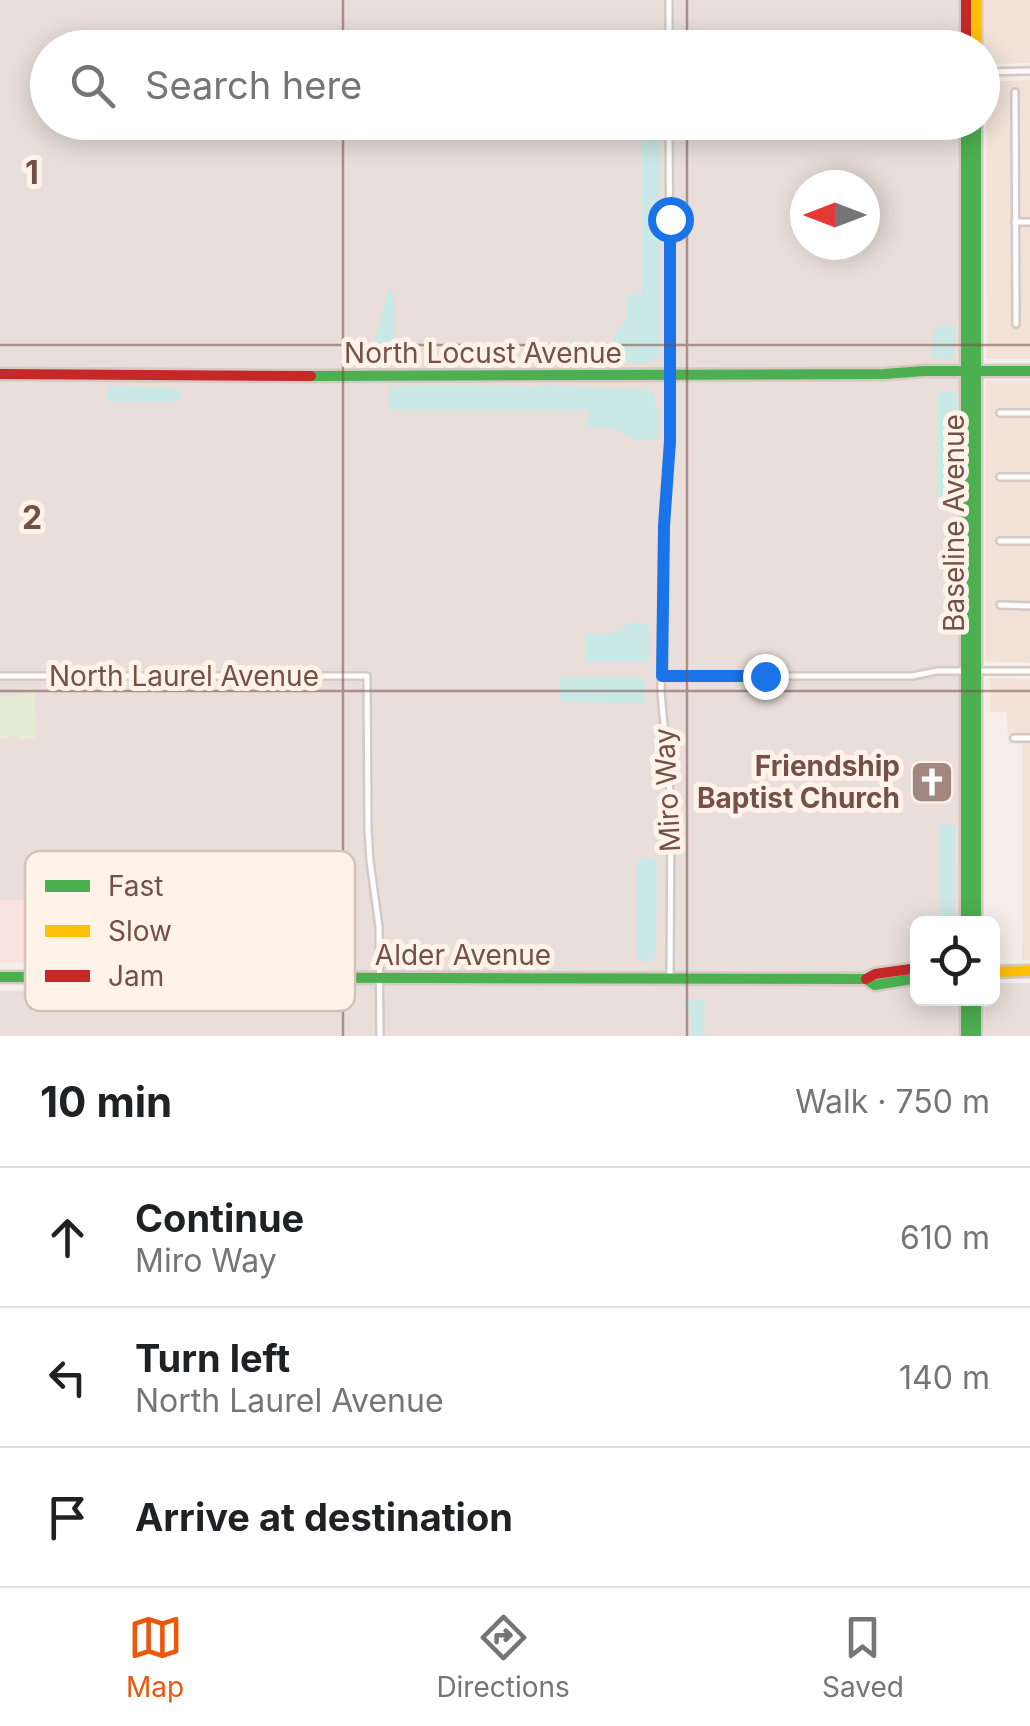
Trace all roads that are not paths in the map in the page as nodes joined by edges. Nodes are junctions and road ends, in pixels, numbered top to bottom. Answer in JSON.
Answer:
{"nodes":[{"id":1,"x":669,"y":0,"type":"edge"},
{"id":2,"x":966,"y":0,"type":"edge"},
{"id":3,"x":976,"y":0,"type":"edge"},
{"id":4,"x":669,"y":30,"type":"edge"},
{"id":5,"x":966,"y":30,"type":"edge"},
{"id":6,"x":976,"y":30,"type":"edge"},
{"id":7,"x":1030,"y":71,"type":"edge"},
{"id":8,"x":1000,"y":72,"type":"edge"},
{"id":9,"x":1015,"y":92,"type":"dead end"},
{"id":10,"x":669,"y":140,"type":"edge"},
{"id":11,"x":966,"y":140,"type":"edge"},
{"id":12,"x":976,"y":140,"type":"edge"},
{"id":13,"x":1015,"y":222,"type":"junction"},
{"id":14,"x":1030,"y":222,"type":"edge"},
{"id":15,"x":1016,"y":324,"type":"dead end"},
{"id":16,"x":1030,"y":370,"type":"edge"},
{"id":17,"x":972,"y":371,"type":"junction"},
{"id":18,"x":0,"y":374,"type":"edge"},
{"id":19,"x":670,"y":374,"type":"junction"},
{"id":20,"x":1030,"y":413,"type":"edge"},
{"id":21,"x":1000,"y":414,"type":"dead end"},
{"id":22,"x":1000,"y":477,"type":"dead end"},
{"id":23,"x":1030,"y":477,"type":"edge"},
{"id":24,"x":1000,"y":541,"type":"dead end"},
{"id":25,"x":1030,"y":541,"type":"edge"},
{"id":26,"x":1000,"y":605,"type":"dead end"},
{"id":27,"x":1030,"y":606,"type":"edge"},
{"id":28,"x":972,"y":671,"type":"junction"},
{"id":29,"x":1030,"y":671,"type":"edge"},
{"id":30,"x":0,"y":676,"type":"edge"},
{"id":31,"x":662,"y":676,"type":"junction"},
{"id":32,"x":1014,"y":738,"type":"dead end"},
{"id":33,"x":1030,"y":738,"type":"edge"},
{"id":34,"x":966,"y":916,"type":"edge"},
{"id":35,"x":976,"y":916,"type":"edge"},
{"id":36,"x":910,"y":969,"type":"edge"},
{"id":37,"x":1000,"y":972,"type":"edge"},
{"id":38,"x":1030,"y":972,"type":"edge"},
{"id":39,"x":355,"y":977,"type":"edge"},
{"id":40,"x":380,"y":977,"type":"junction"},
{"id":41,"x":670,"y":978,"type":"junction"},
{"id":42,"x":866,"y":979,"type":"junction"},
{"id":43,"x":910,"y":979,"type":"edge"},
{"id":44,"x":966,"y":1006,"type":"edge"},
{"id":45,"x":976,"y":1006,"type":"edge"},
{"id":46,"x":380,"y":1036,"type":"edge"},
{"id":47,"x":966,"y":1036,"type":"edge"},
{"id":48,"x":976,"y":1036,"type":"edge"}],
"edges":[{"from":1,"to":4,"type":"street"},
{"from":2,"to":5,"type":"main road"},
{"from":3,"to":6,"type":"main road"},
{"from":7,"to":8,"type":"street"},
{"from":9,"to":13,"type":"street"},
{"from":10,"to":19,"type":"street","name":"Miro Way"},
{"from":11,"to":17,"type":"main road"},
{"from":12,"to":17,"type":"main road","name":"Baseline Avenue"},
{"from":13,"to":14,"type":"street"},
{"from":13,"to":15,"type":"street"},
{"from":16,"to":17,"type":"main road","name":"North Locust Avenue"},
{"from":17,"to":19,"type":"main road","name":"North Locust Avenue"},
{"from":17,"to":28,"type":"main road","name":"Baseline Avenue"},
{"from":18,"to":19,"type":"main road","name":"North Locust Avenue"},
{"from":19,"to":31,"type":"street","name":"Miro Way"},
{"from":20,"to":21,"type":"street"},
{"from":22,"to":23,"type":"street"},
{"from":24,"to":25,"type":"street"},
{"from":26,"to":27,"type":"street"},
{"from":28,"to":29,"type":"street"},
{"from":28,"to":31,"type":"street"},
{"from":28,"to":34,"type":"main road"},
{"from":28,"to":35,"type":"main road","name":"Baseline Avenue"},
{"from":30,"to":40,"type":"street","name":"North Laurel Avenue"},
{"from":31,"to":41,"type":"street","name":"Miro Way"},
{"from":32,"to":33,"type":"street"},
{"from":36,"to":42,"type":"main road","name":"Alder Avenue"},
{"from":37,"to":38,"type":"main road"},
{"from":39,"to":40,"type":"main road","name":"Alder Avenue"},
{"from":40,"to":41,"type":"main road","name":"Alder Avenue"},
{"from":40,"to":46,"type":"street"},
{"from":41,"to":42,"type":"main road","name":"Alder Avenue"},
{"from":42,"to":43,"type":"main road","name":"Alder Avenue"},
{"from":44,"to":47,"type":"main road"},
{"from":45,"to":48,"type":"main road"}]}
